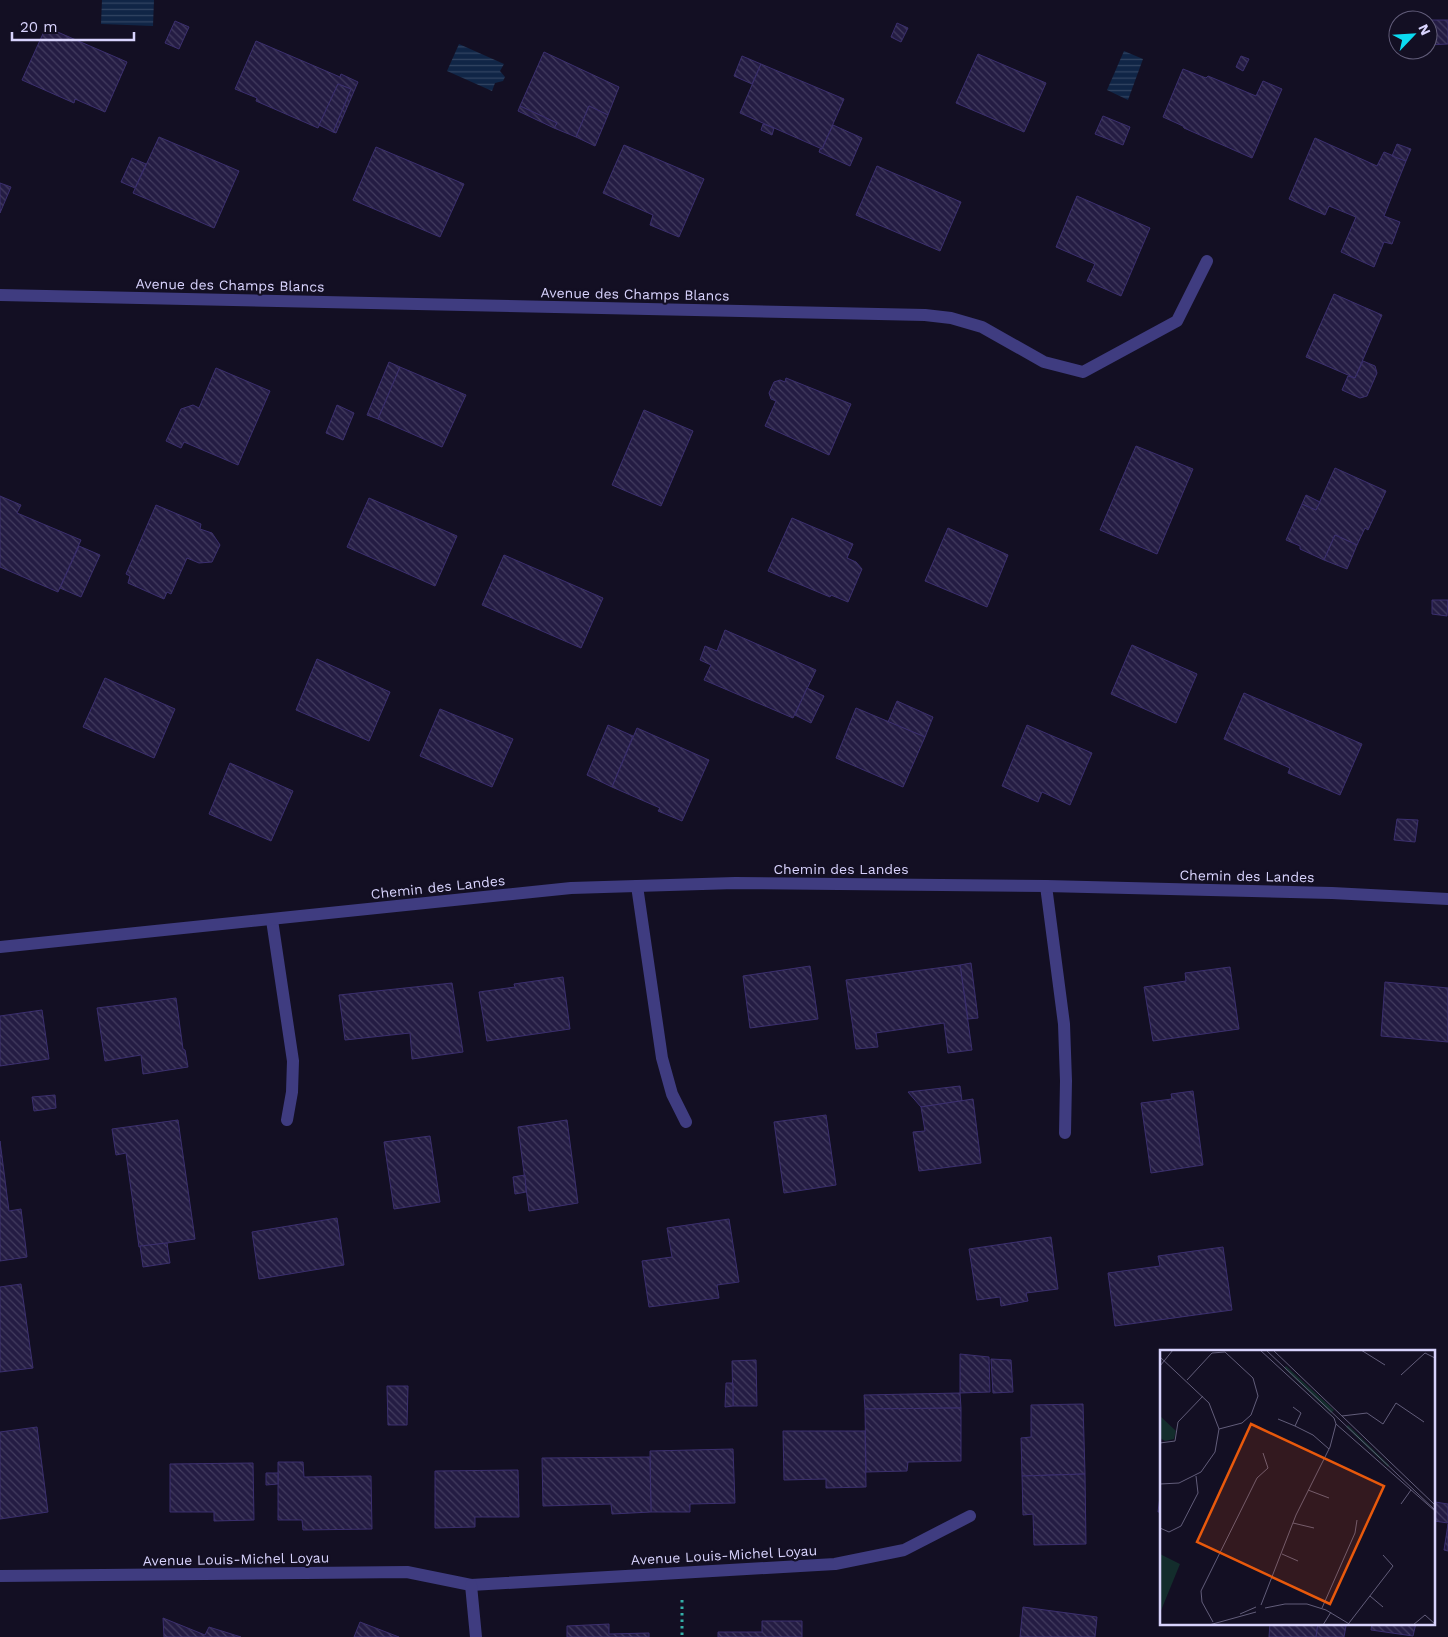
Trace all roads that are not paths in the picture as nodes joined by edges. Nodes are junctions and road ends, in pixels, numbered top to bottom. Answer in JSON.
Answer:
{"nodes":[{"id":1,"x":1207,"y":261,"type":"dead end"},
{"id":2,"x":0,"y":295,"type":"edge"},
{"id":3,"x":637,"y":886,"type":"junction"},
{"id":4,"x":1046,"y":886,"type":"junction"},
{"id":5,"x":1448,"y":899,"type":"edge"},
{"id":6,"x":272,"y":920,"type":"junction"},
{"id":7,"x":0,"y":947,"type":"edge"},
{"id":8,"x":287,"y":1120,"type":"dead end"},
{"id":9,"x":686,"y":1122,"type":"dead end"},
{"id":10,"x":1065,"y":1133,"type":"dead end"},
{"id":11,"x":970,"y":1516,"type":"dead end"},
{"id":12,"x":0,"y":1576,"type":"edge"},
{"id":13,"x":471,"y":1585,"type":"junction"},
{"id":14,"x":476,"y":1637,"type":"edge"}],
"edges":[{"from":1,"to":2,"type":"street","name":"Avenue des Champs Blancs"},
{"from":3,"to":4,"type":"street","name":"Chemin des Landes"},
{"from":3,"to":6,"type":"street","name":"Chemin des Landes"},
{"from":3,"to":9,"type":"street"},
{"from":4,"to":5,"type":"street","name":"Chemin des Landes"},
{"from":4,"to":10,"type":"street"},
{"from":6,"to":7,"type":"street","name":"Chemin des Landes"},
{"from":6,"to":8,"type":"street"},
{"from":11,"to":13,"type":"street","name":"Avenue Louis-Michel Loyau"},
{"from":12,"to":13,"type":"street","name":"Avenue Louis-Michel Loyau"},
{"from":13,"to":14,"type":"street"}]}
